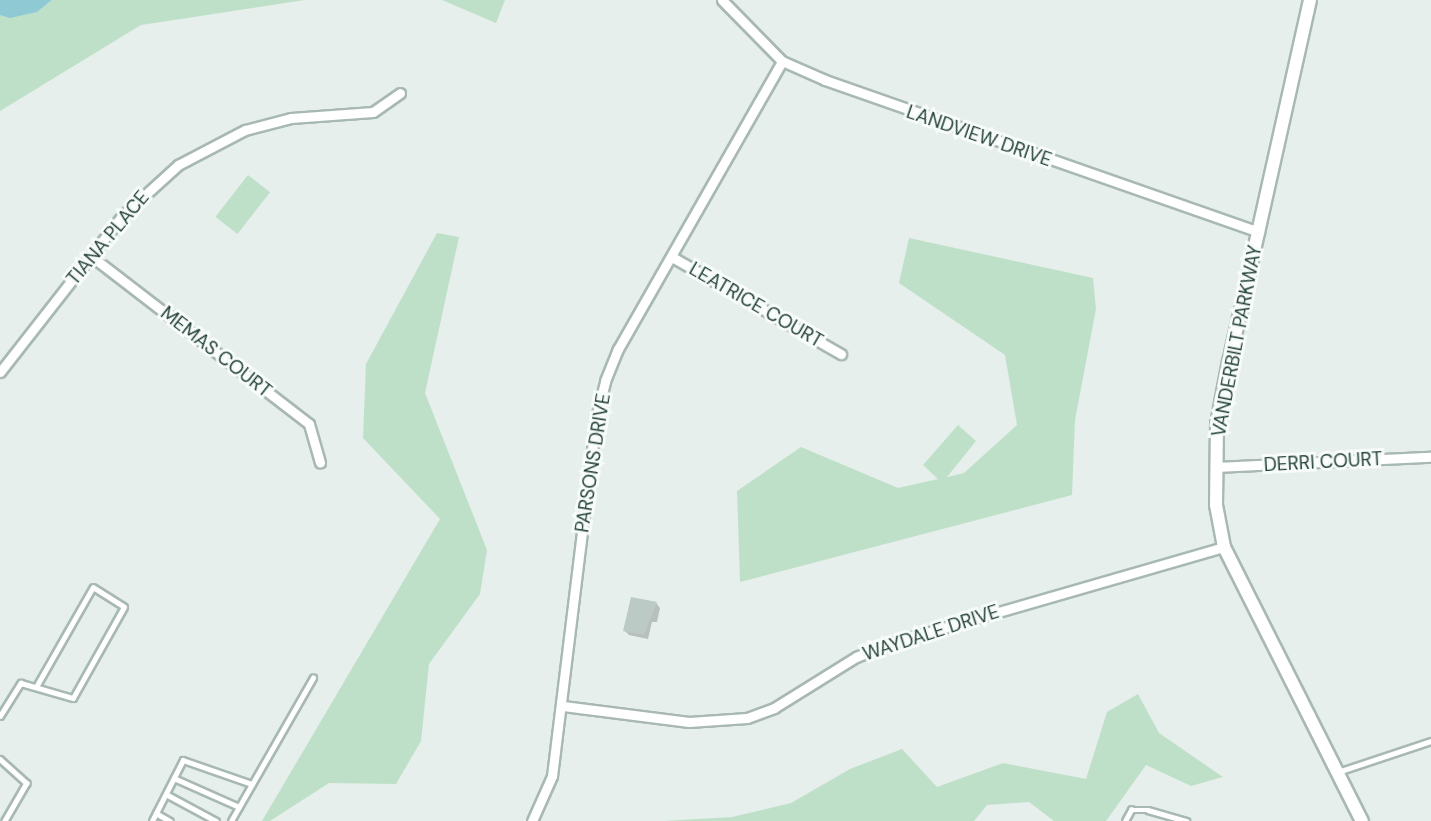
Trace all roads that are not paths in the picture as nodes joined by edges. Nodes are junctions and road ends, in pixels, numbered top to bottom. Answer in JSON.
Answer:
{"nodes":[{"id":1,"x":722,"y":0,"type":"edge"},
{"id":2,"x":1310,"y":0,"type":"edge"},
{"id":3,"x":782,"y":61,"type":"junction"},
{"id":4,"x":400,"y":93,"type":"dead end"},
{"id":5,"x":1259,"y":232,"type":"junction"},
{"id":6,"x":91,"y":257,"type":"junction"},
{"id":7,"x":672,"y":257,"type":"junction"},
{"id":8,"x":841,"y":354,"type":"dead end"},
{"id":9,"x":0,"y":372,"type":"edge"},
{"id":10,"x":1431,"y":457,"type":"edge"},
{"id":11,"x":320,"y":462,"type":"dead end"},
{"id":12,"x":1215,"y":467,"type":"junction"},
{"id":13,"x":1224,"y":547,"type":"junction"},
{"id":14,"x":313,"y":678,"type":"dead end"},
{"id":15,"x":37,"y":686,"type":"junction"},
{"id":16,"x":563,"y":706,"type":"junction"},
{"id":17,"x":0,"y":716,"type":"edge"},
{"id":18,"x":1431,"y":741,"type":"edge"},
{"id":19,"x":0,"y":759,"type":"edge"},
{"id":20,"x":1338,"y":773,"type":"junction"},
{"id":21,"x":174,"y":778,"type":"junction"},
{"id":22,"x":252,"y":783,"type":"junction"},
{"id":23,"x":166,"y":794,"type":"junction"},
{"id":24,"x":239,"y":807,"type":"junction"},
{"id":25,"x":156,"y":813,"type":"junction"},
{"id":26,"x":5,"y":821,"type":"edge"},
{"id":27,"x":152,"y":821,"type":"edge"},
{"id":28,"x":170,"y":821,"type":"edge"},
{"id":29,"x":216,"y":821,"type":"edge"},
{"id":30,"x":231,"y":821,"type":"edge"},
{"id":31,"x":532,"y":821,"type":"edge"},
{"id":32,"x":1125,"y":821,"type":"edge"},
{"id":33,"x":1186,"y":821,"type":"edge"},
{"id":34,"x":1362,"y":821,"type":"edge"}],
"edges":[{"from":1,"to":3,"type":"street","name":"LANDVIEW DRIVE"},
{"from":2,"to":5,"type":"main road","name":"VANDERBILT PARKWAY"},
{"from":3,"to":5,"type":"street","name":"LANDVIEW DRIVE"},
{"from":3,"to":7,"type":"street","name":"PARSONS DRIVE"},
{"from":4,"to":6,"type":"street","name":"TIANA PLACE"},
{"from":5,"to":12,"type":"main road","name":"VANDERBILT PARKWAY"},
{"from":6,"to":9,"type":"street","name":"TIANA PLACE"},
{"from":6,"to":11,"type":"street","name":"MEMAS COURT"},
{"from":7,"to":8,"type":"street","name":"LEATRICE COURT"},
{"from":7,"to":16,"type":"street","name":"PARSONS DRIVE"},
{"from":10,"to":12,"type":"street","name":"DERRI COURT"},
{"from":12,"to":13,"type":"main road","name":"VANDERBILT PARKWAY"},
{"from":13,"to":16,"type":"street","name":"WAYDALE DRIVE"},
{"from":13,"to":20,"type":"main road","name":"VANDERBILT PARKWAY"},
{"from":14,"to":22,"type":"lane"},
{"from":15,"to":15,"type":"lane"},
{"from":15,"to":17,"type":"lane"},
{"from":16,"to":31,"type":"street","name":"PARSONS DRIVE"},
{"from":18,"to":20,"type":"lane"},
{"from":19,"to":26,"type":"lane"},
{"from":20,"to":34,"type":"main road","name":"VANDERBILT PARKWAY"},
{"from":21,"to":22,"type":"lane"},
{"from":21,"to":23,"type":"lane"},
{"from":21,"to":24,"type":"lane"},
{"from":22,"to":24,"type":"lane"},
{"from":23,"to":25,"type":"lane"},
{"from":23,"to":29,"type":"lane"},
{"from":24,"to":30,"type":"lane"},
{"from":25,"to":27,"type":"lane"},
{"from":25,"to":28,"type":"lane"},
{"from":32,"to":33,"type":"lane"}]}
